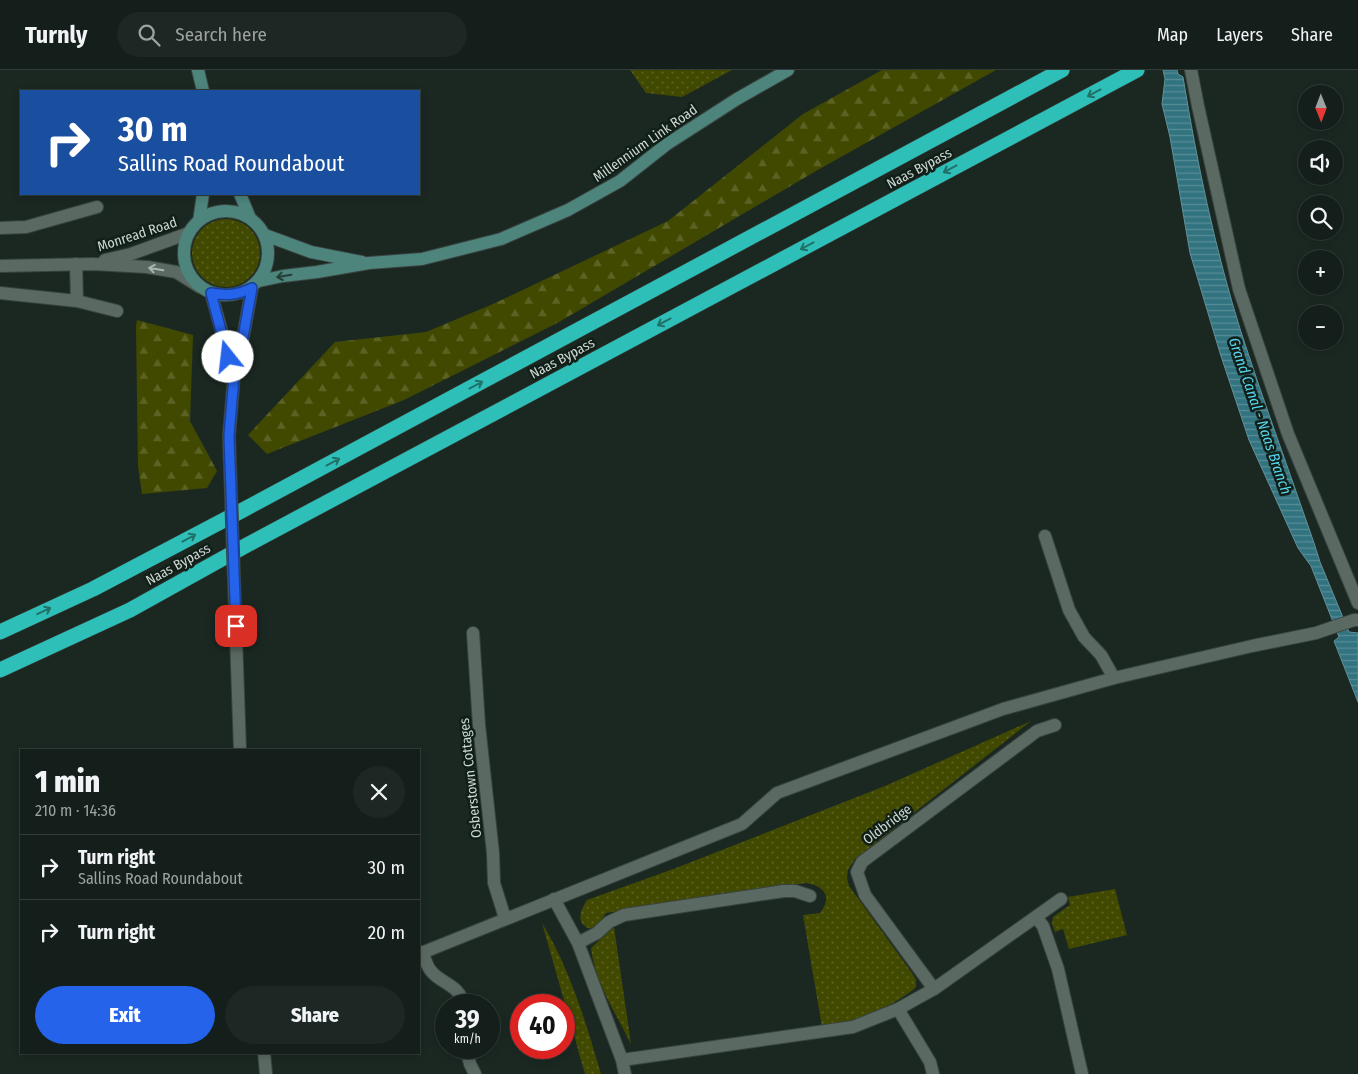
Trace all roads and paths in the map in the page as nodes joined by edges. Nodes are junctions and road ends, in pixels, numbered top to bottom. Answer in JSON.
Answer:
{"nodes":[{"id":1,"x":198,"y":70,"type":"edge"},
{"id":2,"x":788,"y":70,"type":"edge"},
{"id":3,"x":1062,"y":70,"type":"edge"},
{"id":4,"x":1137,"y":70,"type":"edge"},
{"id":5,"x":1191,"y":70,"type":"edge"},
{"id":6,"x":203,"y":90,"type":"edge"},
{"id":7,"x":203,"y":195,"type":"edge"},
{"id":8,"x":240,"y":195,"type":"edge"},
{"id":9,"x":97,"y":207,"type":"dead end"},
{"id":10,"x":250,"y":218,"type":"junction"},
{"id":11,"x":200,"y":220,"type":"junction"},
{"id":12,"x":0,"y":228,"type":"edge"},
{"id":13,"x":189,"y":234,"type":"junction"},
{"id":14,"x":265,"y":235,"type":"junction"},
{"id":15,"x":76,"y":264,"type":"junction"},
{"id":16,"x":93,"y":264,"type":"junction"},
{"id":17,"x":369,"y":264,"type":"junction"},
{"id":18,"x":0,"y":266,"type":"edge"},
{"id":19,"x":255,"y":284,"type":"junction"},
{"id":20,"x":206,"y":290,"type":"junction"},
{"id":21,"x":0,"y":293,"type":"edge"},
{"id":22,"x":77,"y":302,"type":"junction"},
{"id":23,"x":117,"y":311,"type":"dead end"},
{"id":24,"x":234,"y":376,"type":"junction"},
{"id":25,"x":1045,"y":536,"type":"dead end"},
{"id":26,"x":1358,"y":603,"type":"edge"},
{"id":27,"x":1356,"y":620,"type":"edge"},
{"id":28,"x":0,"y":632,"type":"edge"},
{"id":29,"x":473,"y":633,"type":"dead end"},
{"id":30,"x":0,"y":670,"type":"edge"},
{"id":31,"x":1114,"y":678,"type":"junction"},
{"id":32,"x":1055,"y":725,"type":"dead end"},
{"id":33,"x":240,"y":749,"type":"edge"},
{"id":34,"x":810,"y":896,"type":"dead end"},
{"id":35,"x":554,"y":899,"type":"junction"},
{"id":36,"x":1061,"y":899,"type":"dead end"},
{"id":37,"x":1036,"y":917,"type":"junction"},
{"id":38,"x":505,"y":918,"type":"junction"},
{"id":39,"x":578,"y":943,"type":"junction"},
{"id":40,"x":421,"y":953,"type":"edge"},
{"id":41,"x":934,"y":989,"type":"junction"},
{"id":42,"x":459,"y":994,"type":"edge"},
{"id":43,"x":898,"y":1009,"type":"junction"},
{"id":44,"x":264,"y":1054,"type":"edge"},
{"id":45,"x":469,"y":1059,"type":"edge"},
{"id":46,"x":622,"y":1060,"type":"junction"},
{"id":47,"x":266,"y":1074,"type":"edge"},
{"id":48,"x":476,"y":1074,"type":"edge"},
{"id":49,"x":625,"y":1074,"type":"edge"},
{"id":50,"x":933,"y":1074,"type":"edge"},
{"id":51,"x":1082,"y":1074,"type":"edge"}],
"edges":[{"from":1,"to":6,"type":"main road"},
{"from":2,"to":17,"type":"main road","name":"Millennium Link Road"},
{"from":28,"to":3,"type":"highway","name":"Naas Bypass","one_way":true},
{"from":4,"to":30,"type":"highway","name":"Naas Bypass","one_way":true},
{"from":5,"to":26,"type":"street"},
{"from":7,"to":11,"type":"main road"},
{"from":8,"to":10,"type":"main road"},
{"from":9,"to":12,"type":"street"},
{"from":10,"to":11,"type":"main road"},
{"from":10,"to":14,"type":"main road"},
{"from":11,"to":13,"type":"main road"},
{"from":13,"to":16,"type":"street","name":"Monread Road"},
{"from":13,"to":20,"type":"main road"},
{"from":14,"to":17,"type":"main road","name":"Millennium Link Road"},
{"from":14,"to":19,"type":"main road"},
{"from":15,"to":16,"type":"street","name":"Monread Road"},
{"from":15,"to":18,"type":"street","name":"Monread Road"},
{"from":15,"to":22,"type":"street"},
{"from":20,"to":16,"type":"street","name":"Monread Road","one_way":true},
{"from":17,"to":19,"type":"main road","name":"Millennium Link Road","one_way":true},
{"from":19,"to":20,"type":"main road"},
{"from":19,"to":24,"type":"street"},
{"from":20,"to":24,"type":"street"},
{"from":21,"to":22,"type":"street"},
{"from":22,"to":23,"type":"street"},
{"from":24,"to":33,"type":"street","bridge":true},
{"from":25,"to":31,"type":"street"},
{"from":27,"to":31,"type":"street"},
{"from":29,"to":38,"type":"street","name":"Osberstown Cottages"},
{"from":31,"to":35,"type":"street"},
{"from":32,"to":41,"type":"street","name":"Oldbridge"},
{"from":34,"to":39,"type":"street"},
{"from":35,"to":38,"type":"street"},
{"from":35,"to":39,"type":"street"},
{"from":36,"to":37,"type":"street"},
{"from":37,"to":41,"type":"street"},
{"from":37,"to":51,"type":"street"},
{"from":38,"to":40,"type":"street"},
{"from":39,"to":46,"type":"street"},
{"from":40,"to":42,"type":"street"},
{"from":41,"to":43,"type":"street"},
{"from":43,"to":46,"type":"street"},
{"from":43,"to":50,"type":"street"},
{"from":44,"to":47,"type":"street"},
{"from":45,"to":48,"type":"street"},
{"from":46,"to":49,"type":"street"}]}
